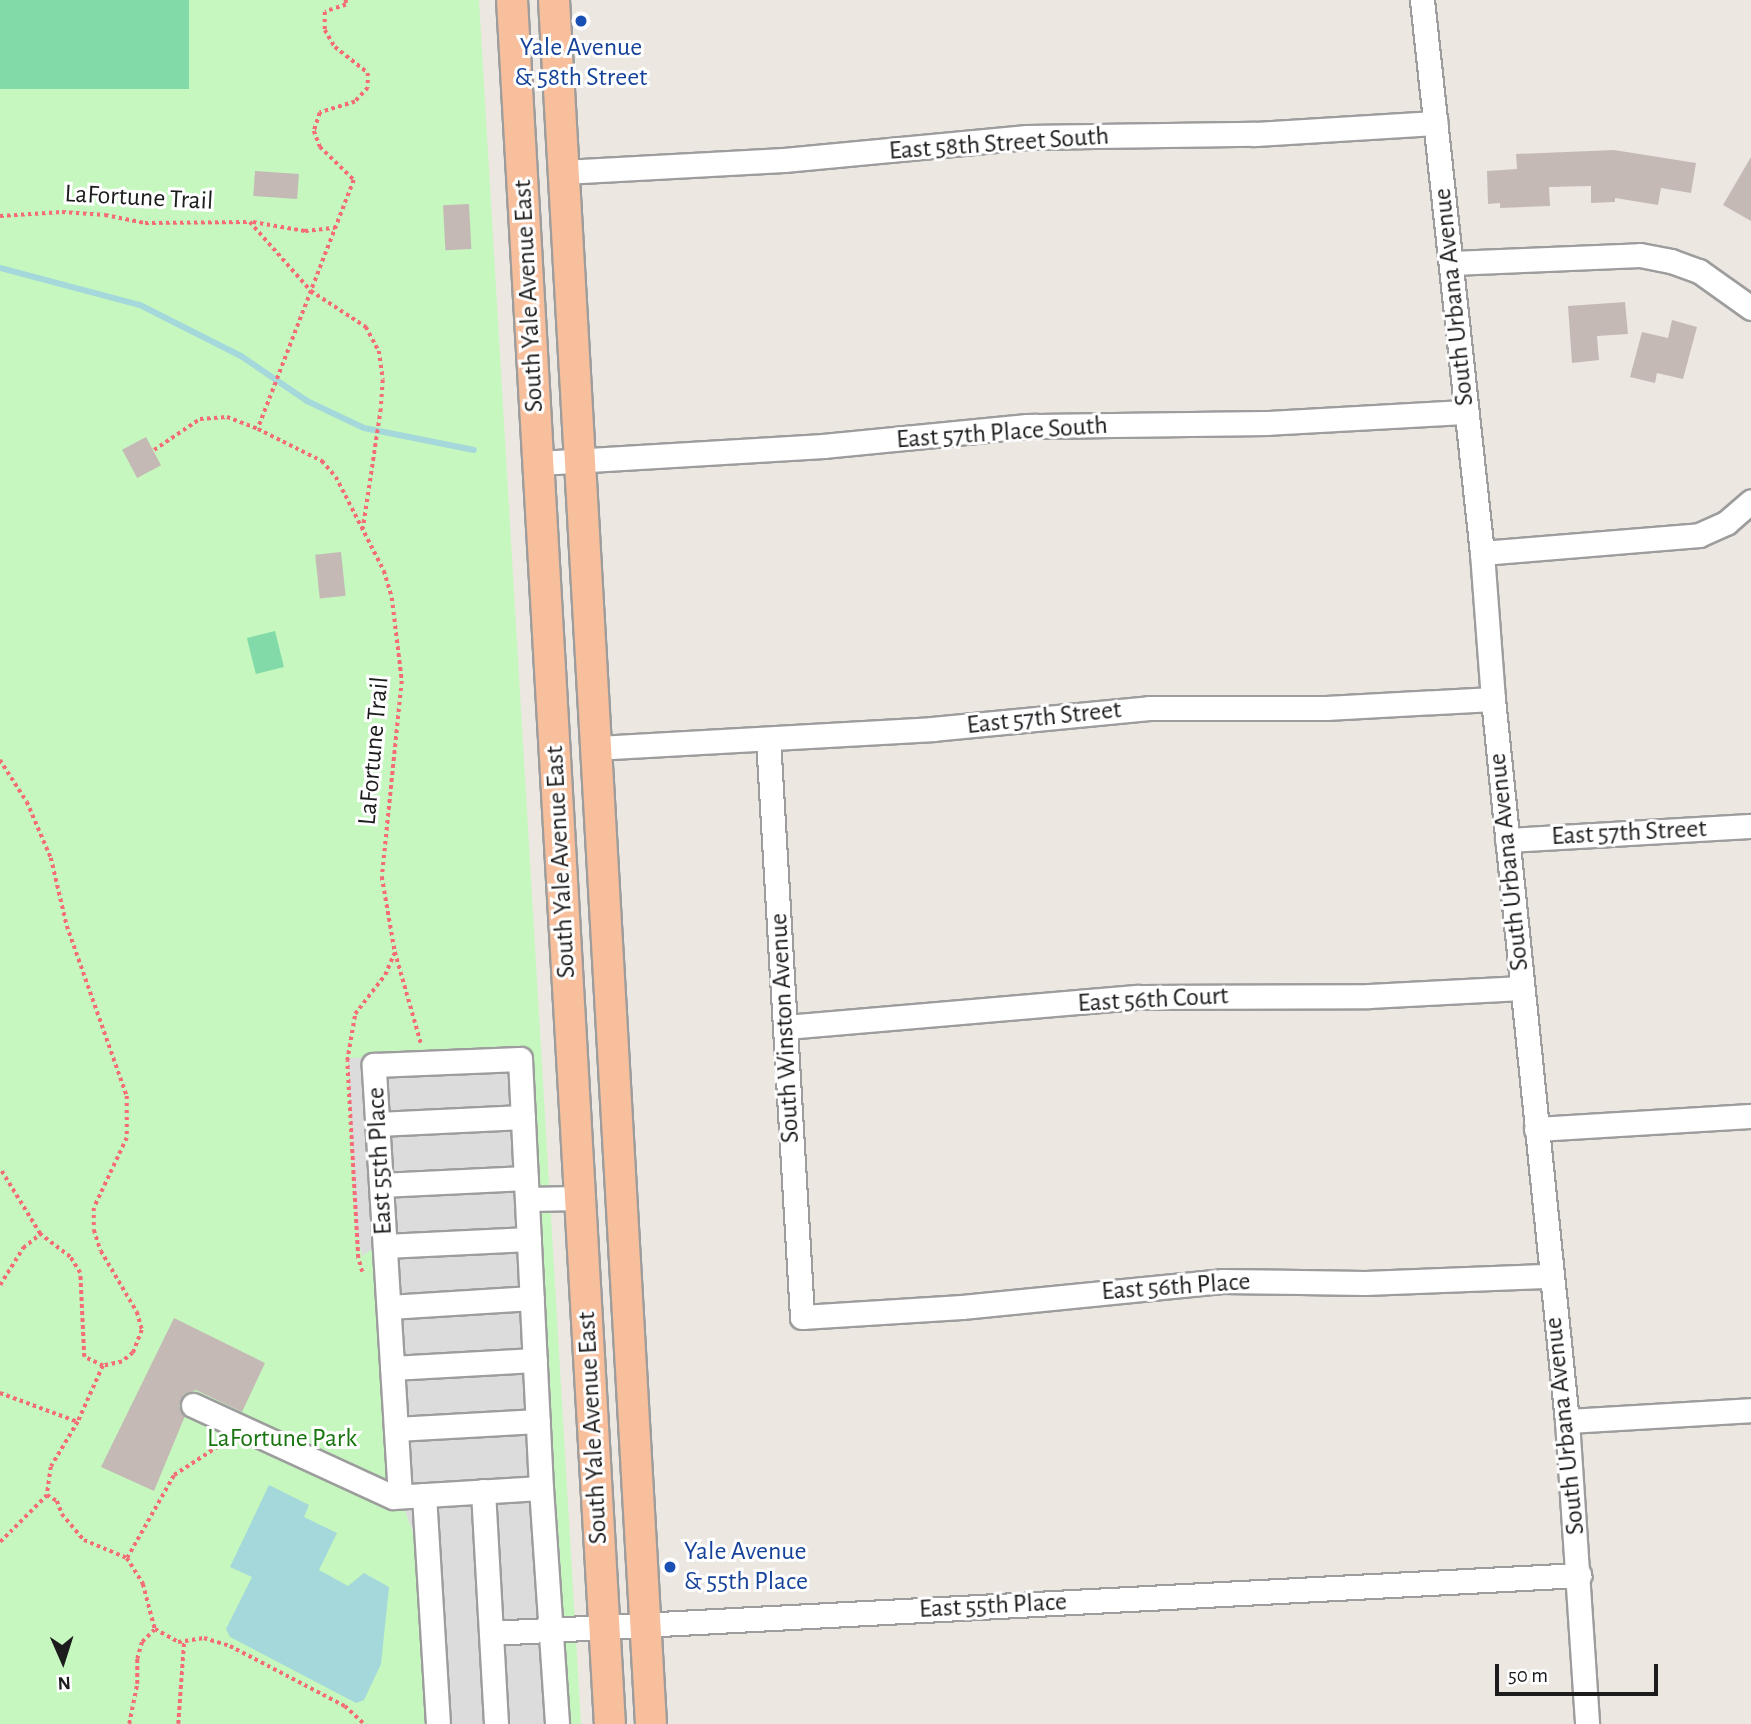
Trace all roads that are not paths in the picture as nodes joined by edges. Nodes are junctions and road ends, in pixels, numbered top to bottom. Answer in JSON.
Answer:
{"nodes":[{"id":1,"x":512,"y":0,"type":"edge"},
{"id":2,"x":554,"y":0,"type":"edge"},
{"id":3,"x":1422,"y":0,"type":"edge"},
{"id":4,"x":1436,"y":123,"type":"junction"},
{"id":5,"x":563,"y":172,"type":"junction"},
{"id":6,"x":1452,"y":262,"type":"junction"},
{"id":7,"x":1751,"y":308,"type":"edge"},
{"id":8,"x":1466,"y":412,"type":"junction"},
{"id":9,"x":579,"y":461,"type":"junction"},
{"id":10,"x":539,"y":463,"type":"junction"},
{"id":11,"x":1751,"y":501,"type":"edge"},
{"id":12,"x":1482,"y":553,"type":"junction"},
{"id":13,"x":1493,"y":699,"type":"junction"},
{"id":14,"x":768,"y":739,"type":"junction"},
{"id":15,"x":596,"y":748,"type":"junction"},
{"id":16,"x":1751,"y":826,"type":"edge"},
{"id":17,"x":1507,"y":840,"type":"junction"},
{"id":18,"x":1522,"y":988,"type":"junction"},
{"id":19,"x":786,"y":1027,"type":"junction"},
{"id":20,"x":1751,"y":1116,"type":"edge"},
{"id":21,"x":523,"y":1117,"type":"junction"},
{"id":22,"x":378,"y":1124,"type":"junction"},
{"id":23,"x":1536,"y":1129,"type":"junction"},
{"id":24,"x":381,"y":1185,"type":"junction"},
{"id":25,"x":526,"y":1188,"type":"junction"},
{"id":26,"x":580,"y":1198,"type":"junction"},
{"id":27,"x":529,"y":1239,"type":"junction"},
{"id":28,"x":385,"y":1246,"type":"junction"},
{"id":29,"x":1550,"y":1276,"type":"junction"},
{"id":30,"x":532,"y":1298,"type":"junction"},
{"id":31,"x":389,"y":1307,"type":"junction"},
{"id":32,"x":802,"y":1317,"type":"joint"},
{"id":33,"x":535,"y":1360,"type":"junction"},
{"id":34,"x":392,"y":1368,"type":"junction"},
{"id":35,"x":193,"y":1405,"type":"dead end"},
{"id":36,"x":1751,"y":1410,"type":"edge"},
{"id":37,"x":538,"y":1421,"type":"junction"},
{"id":38,"x":1567,"y":1421,"type":"junction"},
{"id":39,"x":396,"y":1429,"type":"junction"},
{"id":40,"x":541,"y":1488,"type":"junction"},
{"id":41,"x":482,"y":1491,"type":"junction"},
{"id":42,"x":424,"y":1495,"type":"junction"},
{"id":43,"x":400,"y":1496,"type":"junction"},
{"id":44,"x":1580,"y":1575,"type":"junction"},
{"id":45,"x":646,"y":1626,"type":"junction"},
{"id":46,"x":604,"y":1628,"type":"junction"},
{"id":47,"x":550,"y":1632,"type":"junction"},
{"id":48,"x":491,"y":1633,"type":"junction"},
{"id":49,"x":438,"y":1724,"type":"edge"},
{"id":50,"x":496,"y":1724,"type":"edge"},
{"id":51,"x":557,"y":1724,"type":"edge"},
{"id":52,"x":610,"y":1724,"type":"edge"},
{"id":53,"x":651,"y":1724,"type":"edge"},
{"id":54,"x":1587,"y":1724,"type":"edge"}],
"edges":[{"from":1,"to":10,"type":"main road","name":"South Yale Avenue East"},
{"from":2,"to":5,"type":"main road","name":"South Yale Avenue East"},
{"from":3,"to":4,"type":"street","name":"South Urbana Avenue"},
{"from":4,"to":5,"type":"street","name":"East 58th Street South"},
{"from":4,"to":6,"type":"street","name":"South Urbana Avenue"},
{"from":5,"to":9,"type":"main road","name":"South Yale Avenue East"},
{"from":6,"to":7,"type":"street"},
{"from":6,"to":8,"type":"street","name":"South Urbana Avenue"},
{"from":8,"to":9,"type":"street","name":"East 57th Place South"},
{"from":8,"to":12,"type":"street","name":"South Urbana Avenue"},
{"from":9,"to":10,"type":"street","name":"East 57th Place South"},
{"from":9,"to":15,"type":"main road","name":"South Yale Avenue East"},
{"from":10,"to":26,"type":"main road","name":"South Yale Avenue East"},
{"from":11,"to":12,"type":"street"},
{"from":12,"to":13,"type":"street","name":"South Urbana Avenue"},
{"from":13,"to":14,"type":"street","name":"East 57th Street"},
{"from":13,"to":17,"type":"street","name":"South Urbana Avenue"},
{"from":14,"to":15,"type":"street","name":"East 57th Street"},
{"from":14,"to":19,"type":"street","name":"South Winston Avenue"},
{"from":15,"to":45,"type":"main road","name":"South Yale Avenue East"},
{"from":16,"to":17,"type":"street","name":"East 57th Street"},
{"from":17,"to":18,"type":"street","name":"South Urbana Avenue"},
{"from":18,"to":19,"type":"street","name":"East 56th Court"},
{"from":18,"to":23,"type":"street","name":"South Urbana Avenue"},
{"from":19,"to":32,"type":"street","name":"South Winston Avenue"},
{"from":20,"to":23,"type":"street"},
{"from":21,"to":22,"type":"street"},
{"from":21,"to":22,"type":"street","name":"East 55th Place"},
{"from":21,"to":25,"type":"street","name":"East 55th Place"},
{"from":22,"to":24,"type":"street","name":"East 55th Place"},
{"from":23,"to":29,"type":"street","name":"South Urbana Avenue"},
{"from":24,"to":25,"type":"street"},
{"from":24,"to":28,"type":"street","name":"East 55th Place"},
{"from":25,"to":26,"type":"street"},
{"from":25,"to":27,"type":"street","name":"East 55th Place"},
{"from":26,"to":46,"type":"main road","name":"South Yale Avenue East"},
{"from":27,"to":28,"type":"street"},
{"from":27,"to":30,"type":"street","name":"East 55th Place"},
{"from":28,"to":31,"type":"street","name":"East 55th Place"},
{"from":29,"to":32,"type":"street","name":"East 56th Place"},
{"from":29,"to":38,"type":"street","name":"South Urbana Avenue"},
{"from":30,"to":31,"type":"street"},
{"from":30,"to":33,"type":"street","name":"East 55th Place"},
{"from":31,"to":34,"type":"street","name":"East 55th Place"},
{"from":33,"to":34,"type":"street"},
{"from":33,"to":37,"type":"street","name":"East 55th Place"},
{"from":34,"to":39,"type":"street","name":"East 55th Place"},
{"from":35,"to":43,"type":"street"},
{"from":36,"to":38,"type":"street"},
{"from":37,"to":39,"type":"street"},
{"from":37,"to":40,"type":"street","name":"East 55th Place"},
{"from":38,"to":44,"type":"street","name":"South Urbana Avenue"},
{"from":39,"to":43,"type":"street","name":"East 55th Place"},
{"from":40,"to":41,"type":"street"},
{"from":40,"to":47,"type":"street","name":"East 55th Place"},
{"from":41,"to":42,"type":"street"},
{"from":41,"to":48,"type":"street"},
{"from":42,"to":43,"type":"street"},
{"from":42,"to":49,"type":"street"},
{"from":44,"to":45,"type":"street","name":"East 55th Place"},
{"from":44,"to":54,"type":"street","name":"South Urbana Avenue"},
{"from":45,"to":46,"type":"street","name":"East 55th Place"},
{"from":45,"to":53,"type":"main road","name":"South Yale Avenue East"},
{"from":46,"to":47,"type":"street","name":"East 55th Place"},
{"from":46,"to":52,"type":"main road","name":"South Yale Avenue East"},
{"from":47,"to":48,"type":"street"},
{"from":47,"to":51,"type":"street"},
{"from":48,"to":50,"type":"street"}]}
